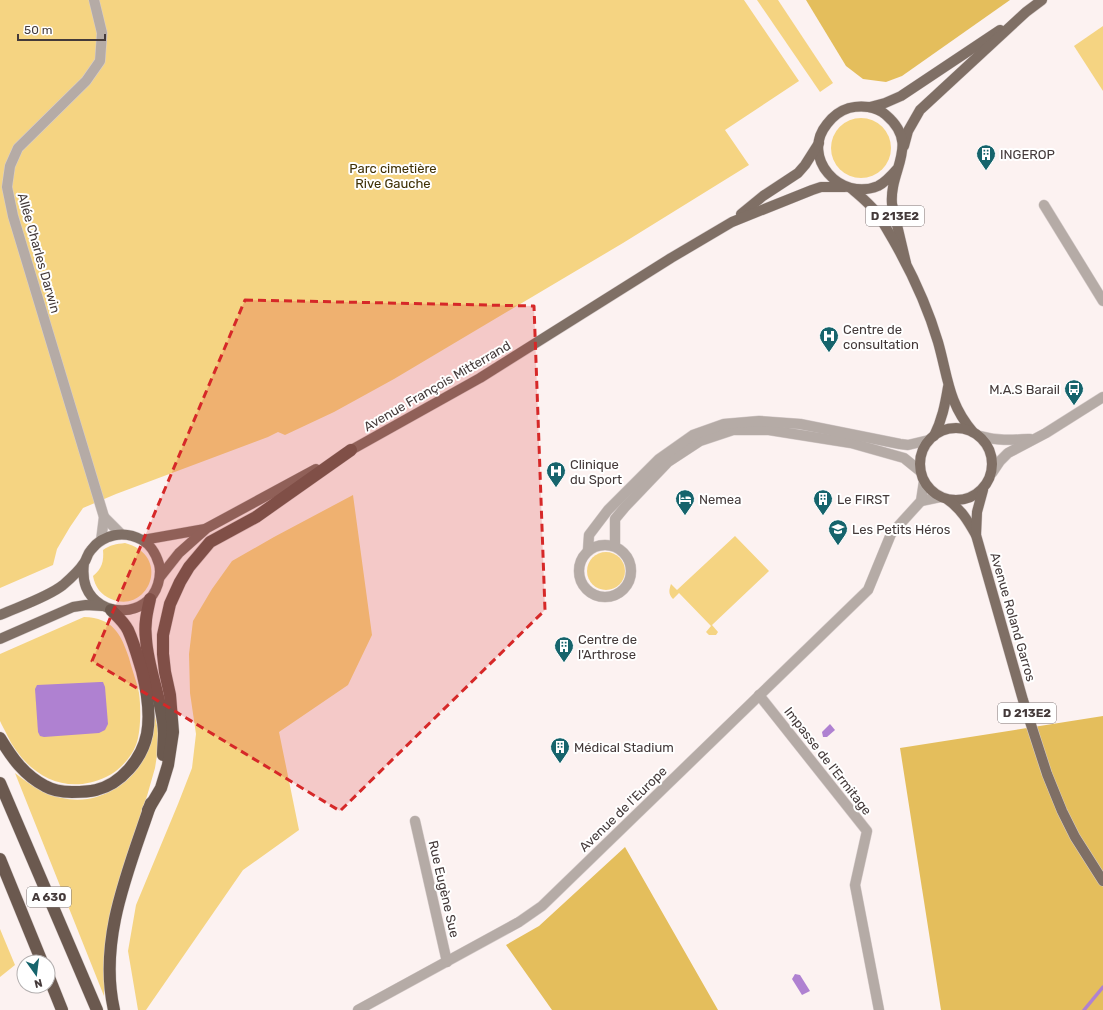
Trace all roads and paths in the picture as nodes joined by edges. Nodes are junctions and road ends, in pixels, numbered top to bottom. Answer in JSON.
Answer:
{"nodes":[{"id":1,"x":94,"y":0,"type":"edge"},
{"id":2,"x":1042,"y":0,"type":"edge"},
{"id":3,"x":1026,"y":12,"type":"junction"},
{"id":4,"x":870,"y":107,"type":"junction"},
{"id":5,"x":819,"y":143,"type":"junction"},
{"id":6,"x":903,"y":148,"type":"junction"},
{"id":7,"x":898,"y":168,"type":"junction"},
{"id":8,"x":848,"y":188,"type":"junction"},
{"id":9,"x":1044,"y":205,"type":"dead end"},
{"id":10,"x":732,"y":222,"type":"junction"},
{"id":11,"x":906,"y":263,"type":"junction"},
{"id":12,"x":1103,"y":301,"type":"edge"},
{"id":13,"x":948,"y":385,"type":"junction"},
{"id":14,"x":1103,"y":397,"type":"edge"},
{"id":15,"x":976,"y":434,"type":"junction"},
{"id":16,"x":931,"y":438,"type":"junction"},
{"id":17,"x":1034,"y":439,"type":"junction"},
{"id":18,"x":351,"y":450,"type":"junction"},
{"id":19,"x":920,"y":471,"type":"junction"},
{"id":20,"x":992,"y":473,"type":"junction"},
{"id":21,"x":924,"y":482,"type":"junction"},
{"id":22,"x":984,"y":488,"type":"junction"},
{"id":23,"x":944,"y":499,"type":"junction"},
{"id":24,"x":921,"y":501,"type":"junction"},
{"id":25,"x":104,"y":517,"type":"junction"},
{"id":26,"x":207,"y":528,"type":"junction"},
{"id":27,"x":121,"y":534,"type":"junction"},
{"id":28,"x":976,"y":534,"type":"junction"},
{"id":29,"x":101,"y":540,"type":"junction"},
{"id":30,"x":143,"y":540,"type":"junction"},
{"id":31,"x":615,"y":546,"type":"junction"},
{"id":32,"x":588,"y":550,"type":"junction"},
{"id":33,"x":84,"y":563,"type":"junction"},
{"id":34,"x":160,"y":577,"type":"junction"},
{"id":35,"x":150,"y":599,"type":"junction"},
{"id":36,"x":106,"y":608,"type":"junction"},
{"id":37,"x":0,"y":615,"type":"edge"},
{"id":38,"x":0,"y":639,"type":"edge"},
{"id":39,"x":759,"y":695,"type":"junction"},
{"id":40,"x":0,"y":738,"type":"edge"},
{"id":41,"x":0,"y":783,"type":"edge"},
{"id":42,"x":148,"y":810,"type":"junction"},
{"id":43,"x":415,"y":821,"type":"dead end"},
{"id":44,"x":0,"y":859,"type":"edge"},
{"id":45,"x":1103,"y":881,"type":"edge"},
{"id":46,"x":39,"y":954,"type":"edge"},
{"id":47,"x":447,"y":962,"type":"junction"},
{"id":48,"x":56,"y":994,"type":"edge"},
{"id":49,"x":62,"y":1010,"type":"edge"},
{"id":50,"x":97,"y":1010,"type":"edge"},
{"id":51,"x":114,"y":1010,"type":"edge"},
{"id":52,"x":358,"y":1010,"type":"edge"},
{"id":53,"x":879,"y":1010,"type":"edge"}],
"edges":[{"from":1,"to":25,"type":"street","name":"Allée Charles Darwin"},
{"from":2,"to":3,"type":"main road"},
{"from":3,"to":4,"type":"main road"},
{"from":3,"to":6,"type":"main road"},
{"from":4,"to":5,"type":"main road"},
{"from":4,"to":6,"type":"main road"},
{"from":5,"to":8,"type":"main road"},
{"from":5,"to":10,"type":"main road","name":"Avenue François Mitterrand"},
{"from":6,"to":7,"type":"main road"},
{"from":7,"to":8,"type":"main road"},
{"from":7,"to":11,"type":"main road","number":"D 213E2"},
{"from":8,"to":10,"type":"main road","name":"Avenue François Mitterrand"},
{"from":8,"to":11,"type":"main road","number":"D 213E2"},
{"from":9,"to":12,"type":"street"},
{"from":10,"to":18,"type":"main road","name":"Avenue François Mitterrand"},
{"from":11,"to":13,"type":"main road","number":"D 213E2"},
{"from":13,"to":15,"type":"main road","number":"D 213E2"},
{"from":13,"to":16,"type":"main road","number":"D 213E2"},
{"from":14,"to":17,"type":"street"},
{"from":15,"to":16,"type":"main road"},
{"from":15,"to":17,"type":"street"},
{"from":15,"to":20,"type":"main road"},
{"from":16,"to":19,"type":"main road"},
{"from":16,"to":32,"type":"street"},
{"from":17,"to":20,"type":"street"},
{"from":18,"to":26,"type":"main road","name":"Avenue François Mitterrand"},
{"from":18,"to":42,"type":"highway"},
{"from":19,"to":21,"type":"main road"},
{"from":19,"to":31,"type":"street"},
{"from":20,"to":22,"type":"main road"},
{"from":21,"to":23,"type":"main road"},
{"from":21,"to":24,"type":"street"},
{"from":22,"to":23,"type":"main road"},
{"from":22,"to":28,"type":"main road","name":"Avenue Roland Garros","number":"D 213E2"},
{"from":23,"to":24,"type":"street"},
{"from":23,"to":28,"type":"main road","name":"Avenue Roland Garros","number":"D 213E2"},
{"from":24,"to":39,"type":"street","name":"Avenue de l'Europe"},
{"from":25,"to":27,"type":"street","name":"Allée Charles Darwin"},
{"from":25,"to":29,"type":"street","name":"Allée Charles Darwin"},
{"from":26,"to":30,"type":"main road"},
{"from":26,"to":34,"type":"main road","name":"Avenue François Mitterrand"},
{"from":27,"to":29,"type":"main road"},
{"from":27,"to":30,"type":"main road"},
{"from":28,"to":45,"type":"main road","name":"Avenue Roland Garros","number":"D 213E2"},
{"from":29,"to":33,"type":"main road"},
{"from":30,"to":34,"type":"main road"},
{"from":31,"to":32,"type":"street"},
{"from":31,"to":32,"type":"street"},
{"from":33,"to":36,"type":"main road"},
{"from":33,"to":37,"type":"main road"},
{"from":34,"to":35,"type":"main road","name":"Avenue François Mitterrand"},
{"from":35,"to":36,"type":"main road"},
{"from":35,"to":42,"type":"highway"},
{"from":36,"to":38,"type":"main road"},
{"from":36,"to":40,"type":"highway"},
{"from":39,"to":47,"type":"street","name":"Avenue de l'Europe"},
{"from":39,"to":53,"type":"street","name":"Impasse de l'Ermitage"},
{"from":41,"to":50,"type":"highway","number":"A 630"},
{"from":42,"to":51,"type":"highway"},
{"from":43,"to":47,"type":"street","name":"Rue Eugène Sue"},
{"from":44,"to":46,"type":"highway","number":"A 630"},
{"from":47,"to":52,"type":"street","name":"Avenue de l'Europe"},
{"from":48,"to":49,"type":"highway"}]}
